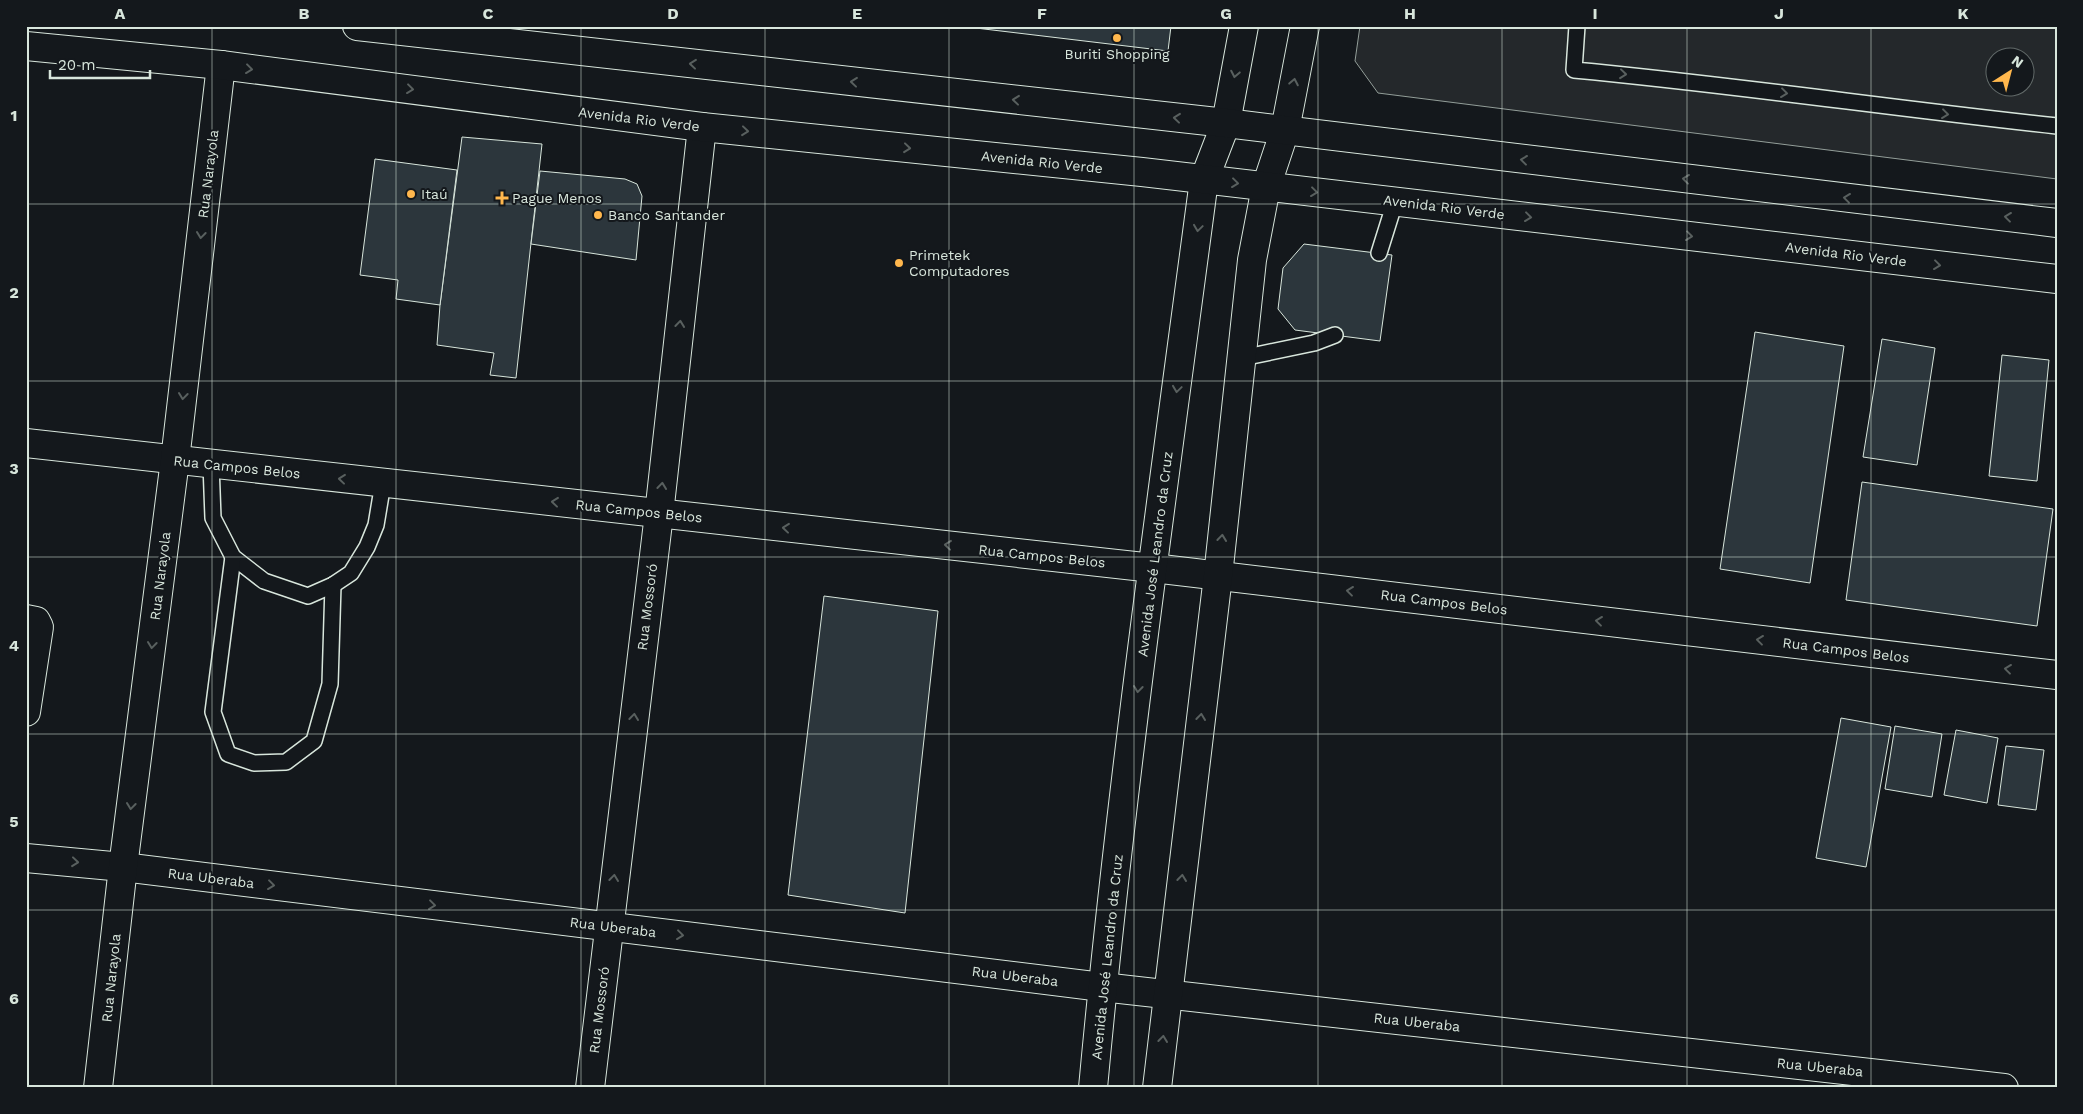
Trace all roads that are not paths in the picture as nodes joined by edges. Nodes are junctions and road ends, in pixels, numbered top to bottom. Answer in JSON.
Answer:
{"nodes":[{"id":1,"x":357,"y":26,"type":"edge"},
{"id":2,"x":1244,"y":26,"type":"edge"},
{"id":3,"x":1305,"y":26,"type":"edge"},
{"id":4,"x":1577,"y":26,"type":"edge"},
{"id":5,"x":26,"y":46,"type":"edge"},
{"id":6,"x":221,"y":65,"type":"junction"},
{"id":7,"x":1226,"y":123,"type":"junction"},
{"id":8,"x":2057,"y":126,"type":"edge"},
{"id":9,"x":702,"y":127,"type":"junction"},
{"id":10,"x":1285,"y":130,"type":"junction"},
{"id":11,"x":1204,"y":180,"type":"junction"},
{"id":12,"x":1266,"y":187,"type":"junction"},
{"id":13,"x":1395,"y":202,"type":"junction"},
{"id":14,"x":2057,"y":222,"type":"edge"},
{"id":15,"x":1378,"y":253,"type":"dead end"},
{"id":16,"x":2057,"y":279,"type":"edge"},
{"id":17,"x":1335,"y":335,"type":"dead end"},
{"id":18,"x":1242,"y":358,"type":"junction"},
{"id":19,"x":26,"y":443,"type":"edge"},
{"id":20,"x":175,"y":460,"type":"junction"},
{"id":21,"x":211,"y":464,"type":"junction"},
{"id":22,"x":383,"y":483,"type":"junction"},
{"id":23,"x":659,"y":514,"type":"junction"},
{"id":24,"x":233,"y":557,"type":"junction"},
{"id":25,"x":1153,"y":568,"type":"junction"},
{"id":26,"x":1218,"y":576,"type":"junction"},
{"id":27,"x":332,"y":585,"type":"junction"},
{"id":28,"x":26,"y":619,"type":"edge"},
{"id":29,"x":2057,"y":675,"type":"edge"},
{"id":30,"x":26,"y":712,"type":"edge"},
{"id":31,"x":26,"y":858,"type":"edge"},
{"id":32,"x":123,"y":867,"type":"junction"},
{"id":33,"x":608,"y":926,"type":"junction"},
{"id":34,"x":1102,"y":987,"type":"junction"},
{"id":35,"x":1168,"y":994,"type":"junction"},
{"id":36,"x":98,"y":1088,"type":"edge"},
{"id":37,"x":590,"y":1088,"type":"edge"},
{"id":38,"x":1093,"y":1088,"type":"edge"},
{"id":39,"x":1157,"y":1088,"type":"edge"},
{"id":40,"x":2004,"y":1088,"type":"edge"}],
"edges":[{"from":7,"to":1,"type":"street","one_way":true},
{"from":2,"to":7,"type":"street","name":"Avenida José Leandro da Cruz","one_way":true},
{"from":10,"to":3,"type":"street","one_way":true},
{"from":4,"to":8,"type":"lane","one_way":true},
{"from":5,"to":6,"type":"street","name":"Avenida Rio Verde"},
{"from":6,"to":9,"type":"street","name":"Avenida Rio Verde","one_way":true},
{"from":6,"to":20,"type":"street","name":"Rua Narayola","one_way":true},
{"from":7,"to":10,"type":"street"},
{"from":7,"to":11,"type":"street","name":"Avenida José Leandro da Cruz"},
{"from":9,"to":11,"type":"street","name":"Avenida Rio Verde","one_way":true},
{"from":23,"to":9,"type":"street","name":"Rua Mossoró","one_way":true},
{"from":10,"to":12,"type":"street"},
{"from":14,"to":10,"type":"street","one_way":true},
{"from":11,"to":12,"type":"street","name":"Avenida Rio Verde","one_way":true},
{"from":11,"to":25,"type":"street","name":"Avenida José Leandro da Cruz","one_way":true},
{"from":12,"to":13,"type":"street","name":"Avenida Rio Verde","one_way":true},
{"from":12,"to":18,"type":"street"},
{"from":13,"to":15,"type":"lane"},
{"from":13,"to":16,"type":"street","name":"Avenida Rio Verde","one_way":true},
{"from":17,"to":18,"type":"lane"},
{"from":26,"to":18,"type":"street","one_way":true},
{"from":19,"to":20,"type":"street","name":"Rua Campos Belos"},
{"from":20,"to":21,"type":"street","name":"Rua Campos Belos"},
{"from":20,"to":32,"type":"street","name":"Rua Narayola","one_way":true},
{"from":22,"to":21,"type":"street","name":"Rua Campos Belos","one_way":true},
{"from":21,"to":24,"type":"lane"},
{"from":23,"to":22,"type":"street","name":"Rua Campos Belos","one_way":true},
{"from":22,"to":27,"type":"lane"},
{"from":25,"to":23,"type":"street","name":"Rua Campos Belos","one_way":true},
{"from":33,"to":23,"type":"street","name":"Rua Mossoró","one_way":true},
{"from":24,"to":27,"type":"lane"},
{"from":24,"to":27,"type":"lane"},
{"from":25,"to":26,"type":"street","name":"Rua Campos Belos"},
{"from":25,"to":34,"type":"street","name":"Avenida José Leandro da Cruz","one_way":true},
{"from":29,"to":26,"type":"street","name":"Rua Campos Belos","one_way":true},
{"from":35,"to":26,"type":"street","one_way":true},
{"from":28,"to":30,"type":"street"},
{"from":31,"to":32,"type":"street","name":"Rua Uberaba","one_way":true},
{"from":32,"to":33,"type":"street","name":"Rua Uberaba","one_way":true},
{"from":32,"to":36,"type":"street","name":"Rua Narayola"},
{"from":33,"to":34,"type":"street","name":"Rua Uberaba","one_way":true},
{"from":33,"to":37,"type":"street","name":"Rua Mossoró"},
{"from":34,"to":35,"type":"street","name":"Rua Uberaba"},
{"from":34,"to":38,"type":"street","name":"Avenida José Leandro da Cruz"},
{"from":39,"to":35,"type":"street","one_way":true},
{"from":35,"to":40,"type":"street","name":"Rua Uberaba"}]}
